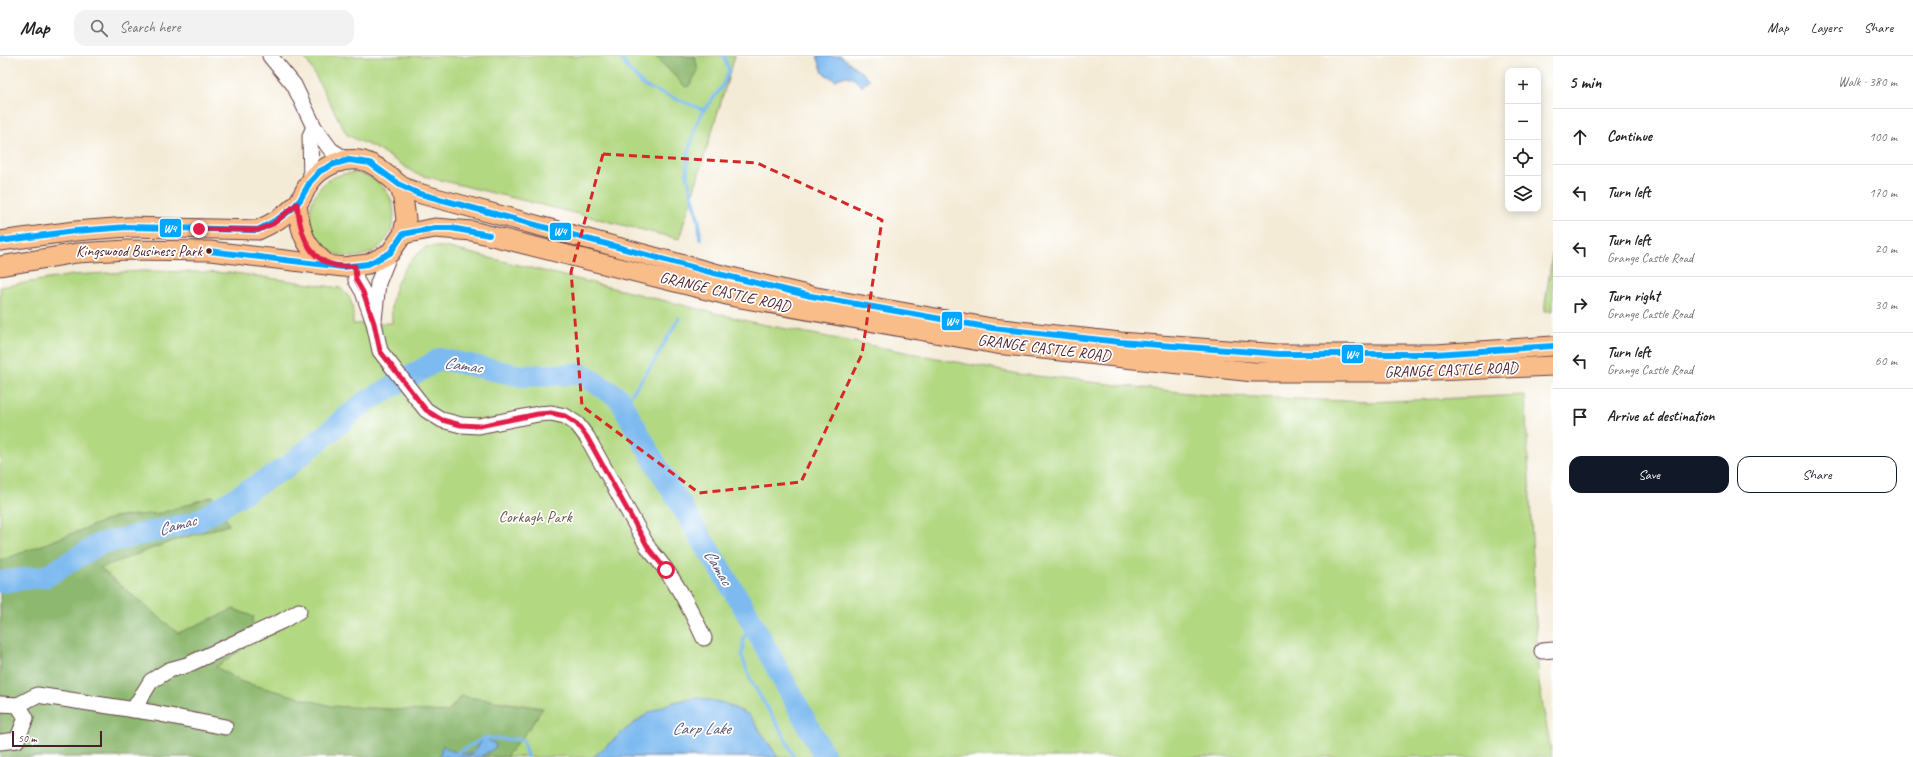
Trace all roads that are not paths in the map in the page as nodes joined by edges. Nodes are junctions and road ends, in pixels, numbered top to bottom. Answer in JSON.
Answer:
{"nodes":[{"id":1,"x":270,"y":56,"type":"edge"},
{"id":2,"x":314,"y":127,"type":"junction"},
{"id":3,"x":347,"y":160,"type":"junction"},
{"id":4,"x":392,"y":177,"type":"junction"},
{"id":5,"x":311,"y":180,"type":"junction"},
{"id":6,"x":297,"y":204,"type":"junction"},
{"id":7,"x":403,"y":234,"type":"junction"},
{"id":8,"x":0,"y":241,"type":"edge"},
{"id":9,"x":390,"y":253,"type":"junction"},
{"id":10,"x":328,"y":265,"type":"junction"},
{"id":11,"x":0,"y":266,"type":"edge"},
{"id":12,"x":355,"y":266,"type":"junction"},
{"id":13,"x":374,"y":323,"type":"junction"},
{"id":14,"x":1553,"y":346,"type":"edge"},
{"id":15,"x":1553,"y":366,"type":"edge"},
{"id":16,"x":299,"y":610,"type":"dead end"},
{"id":17,"x":704,"y":638,"type":"dead end"},
{"id":18,"x":0,"y":704,"type":"edge"},
{"id":19,"x":18,"y":705,"type":"junction"},
{"id":20,"x":133,"y":710,"type":"junction"},
{"id":21,"x":225,"y":727,"type":"dead end"},
{"id":22,"x":0,"y":742,"type":"edge"}],
"edges":[{"from":1,"to":2,"type":"street"},
{"from":2,"to":3,"type":"street"},
{"from":2,"to":5,"type":"street"},
{"from":3,"to":4,"type":"main road","name":"GRANGE CASTLE ROAD"},
{"from":3,"to":5,"type":"main road","name":"GRANGE CASTLE ROAD"},
{"from":4,"to":7,"type":"main road","name":"GRANGE CASTLE ROAD"},
{"from":4,"to":14,"type":"main road","name":"GRANGE CASTLE ROAD"},
{"from":5,"to":6,"type":"main road","name":"GRANGE CASTLE ROAD"},
{"from":6,"to":8,"type":"main road","name":"GRANGE CASTLE ROAD"},
{"from":6,"to":10,"type":"main road"},
{"from":7,"to":9,"type":"main road","name":"GRANGE CASTLE ROAD"},
{"from":7,"to":15,"type":"main road","name":"GRANGE CASTLE ROAD"},
{"from":9,"to":12,"type":"main road","name":"GRANGE CASTLE ROAD"},
{"from":9,"to":13,"type":"street"},
{"from":10,"to":11,"type":"main road","name":"GRANGE CASTLE ROAD"},
{"from":10,"to":12,"type":"main road","name":"GRANGE CASTLE ROAD"},
{"from":12,"to":13,"type":"street"},
{"from":13,"to":17,"type":"street"},
{"from":16,"to":20,"type":"street"},
{"from":18,"to":19,"type":"street"},
{"from":19,"to":20,"type":"street"},
{"from":19,"to":22,"type":"street"},
{"from":20,"to":21,"type":"street"}]}
